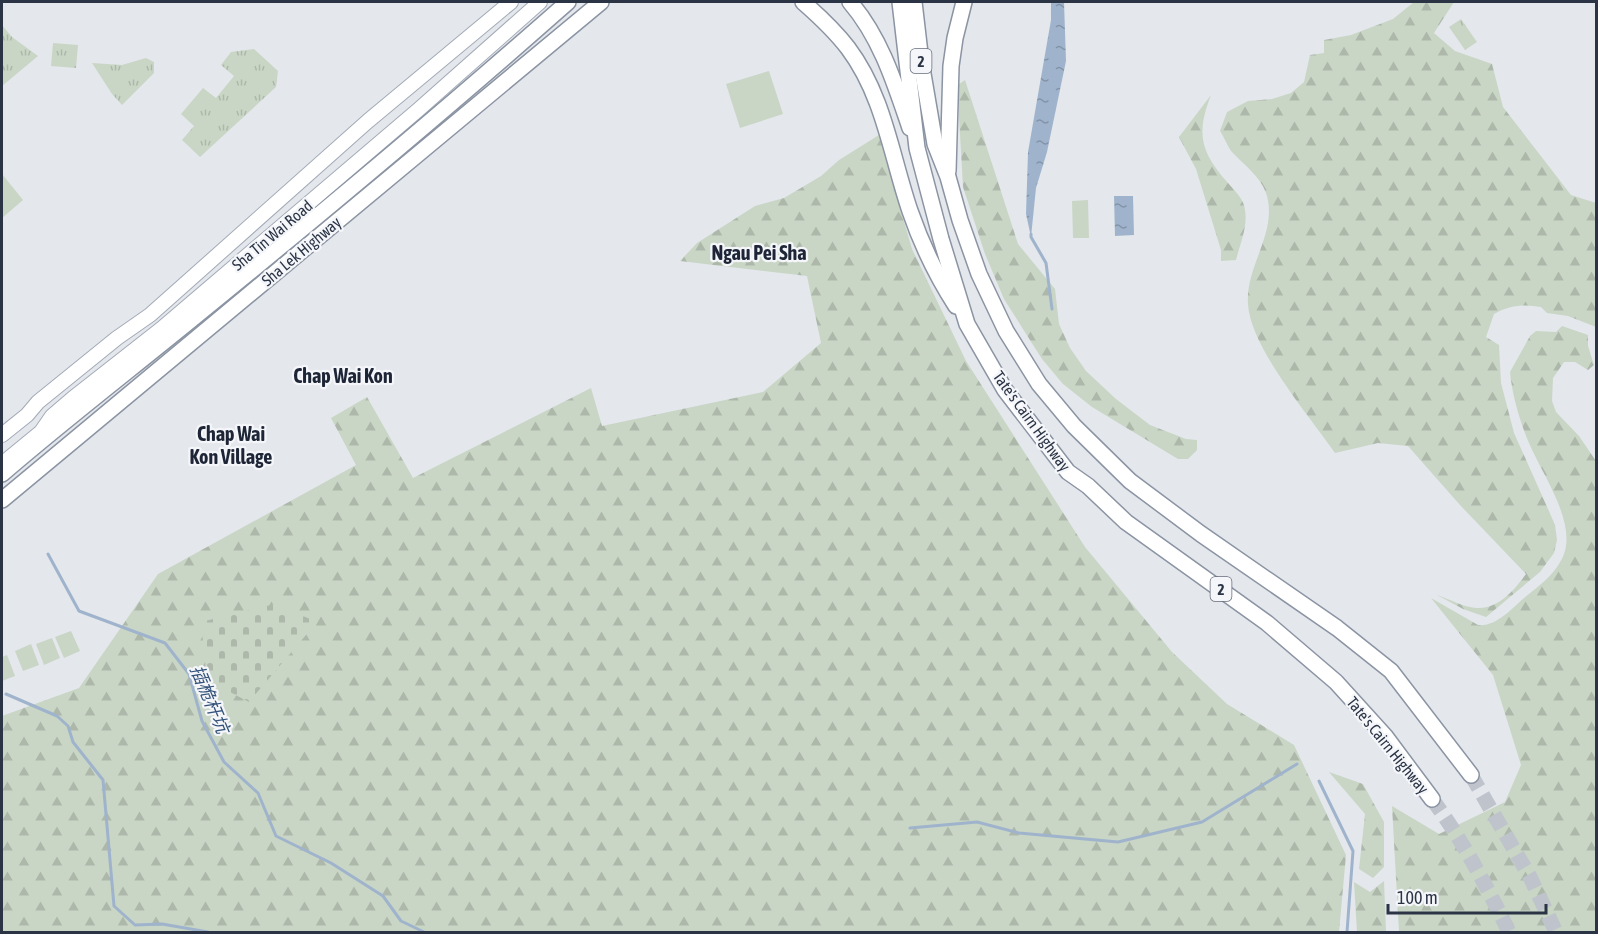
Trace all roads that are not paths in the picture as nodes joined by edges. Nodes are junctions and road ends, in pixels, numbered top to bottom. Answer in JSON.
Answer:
{"nodes":[{"id":1,"x":511,"y":2,"type":"edge"},
{"id":2,"x":540,"y":2,"type":"edge"},
{"id":3,"x":568,"y":2,"type":"edge"},
{"id":4,"x":803,"y":2,"type":"edge"},
{"id":5,"x":850,"y":2,"type":"edge"},
{"id":6,"x":900,"y":2,"type":"edge"},
{"id":7,"x":914,"y":2,"type":"edge"},
{"id":8,"x":964,"y":2,"type":"edge"},
{"id":9,"x":599,"y":4,"type":"edge"},
{"id":10,"x":914,"y":131,"type":"junction"},
{"id":11,"x":948,"y":177,"type":"junction"},
{"id":12,"x":967,"y":324,"type":"junction"},
{"id":13,"x":2,"y":435,"type":"edge"},
{"id":14,"x":25,"y":452,"type":"junction"},
{"id":15,"x":2,"y":466,"type":"edge"},
{"id":16,"x":2,"y":474,"type":"edge"},
{"id":17,"x":2,"y":500,"type":"edge"},
{"id":18,"x":1471,"y":776,"type":"tunnel mouth"},
{"id":19,"x":1432,"y":799,"type":"tunnel mouth"}],
"edges":[{"from":1,"to":13,"type":"main road","name":"Sha Tin Wai Road"},
{"from":2,"to":15,"type":"main road","name":"Sha Tin Wai Road"},
{"from":3,"to":14,"type":"highway","name":"Sha Lek Highway"},
{"from":4,"to":12,"type":"highway"},
{"from":5,"to":10,"type":"highway"},
{"from":6,"to":10,"type":"highway","name":"Tate's Cairn Highway","number":"2"},
{"from":7,"to":11,"type":"highway","name":"Tate's Cairn Highway","number":"2"},
{"from":8,"to":11,"type":"highway"},
{"from":9,"to":17,"type":"highway","name":"Sha Lek Highway"},
{"from":10,"to":12,"type":"highway","name":"Tate's Cairn Highway","number":"2"},
{"from":11,"to":18,"type":"highway","name":"Tate's Cairn Highway","number":"2"},
{"from":12,"to":19,"type":"highway","name":"Tate's Cairn Highway","number":"2"},
{"from":14,"to":15,"type":"highway"},
{"from":14,"to":16,"type":"highway","name":"Sha Lek Highway"}]}
